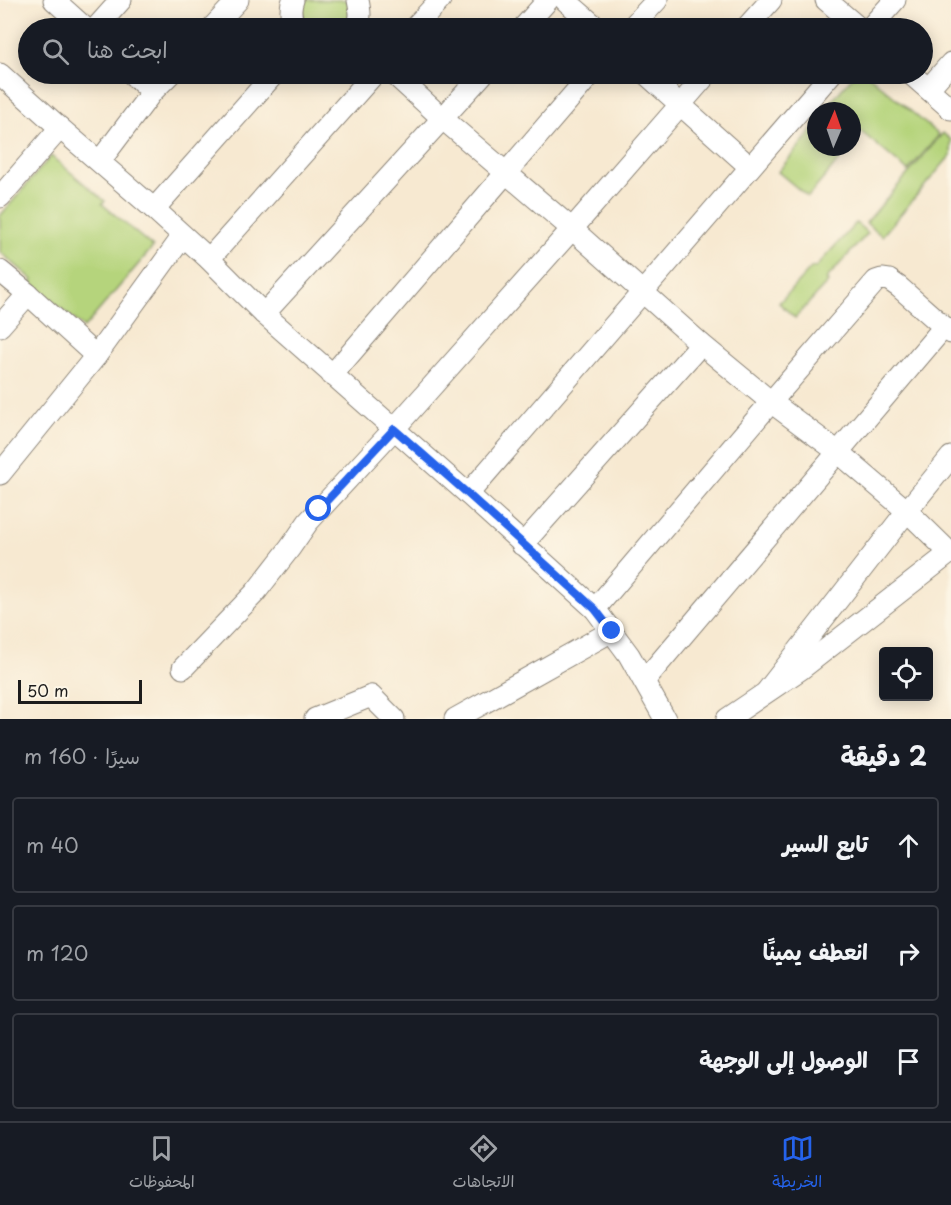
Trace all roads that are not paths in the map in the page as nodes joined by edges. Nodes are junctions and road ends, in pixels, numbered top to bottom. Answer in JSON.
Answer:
{"nodes":[{"id":1,"x":54,"y":0,"type":"edge"},
{"id":2,"x":121,"y":0,"type":"edge"},
{"id":3,"x":238,"y":0,"type":"edge"},
{"id":4,"x":293,"y":0,"type":"edge"},
{"id":5,"x":358,"y":0,"type":"edge"},
{"id":6,"x":440,"y":0,"type":"edge"},
{"id":7,"x":548,"y":0,"type":"edge"},
{"id":8,"x":565,"y":0,"type":"edge"},
{"id":9,"x":657,"y":0,"type":"edge"},
{"id":10,"x":771,"y":0,"type":"edge"},
{"id":11,"x":826,"y":0,"type":"edge"},
{"id":12,"x":895,"y":0,"type":"edge"},
{"id":13,"x":74,"y":18,"type":"edge"},
{"id":14,"x":105,"y":18,"type":"edge"},
{"id":15,"x":221,"y":18,"type":"edge"},
{"id":16,"x":291,"y":18,"type":"edge"},
{"id":17,"x":360,"y":18,"type":"edge"},
{"id":18,"x":423,"y":18,"type":"edge"},
{"id":19,"x":532,"y":18,"type":"edge"},
{"id":20,"x":586,"y":18,"type":"edge"},
{"id":21,"x":640,"y":18,"type":"edge"},
{"id":22,"x":755,"y":18,"type":"edge"},
{"id":23,"x":847,"y":18,"type":"edge"},
{"id":24,"x":879,"y":18,"type":"edge"},
{"id":25,"x":951,"y":63,"type":"edge"},
{"id":26,"x":0,"y":74,"type":"edge"},
{"id":27,"x":933,"y":83,"type":"edge"},
{"id":28,"x":143,"y":84,"type":"edge"},
{"id":29,"x":160,"y":84,"type":"edge"},
{"id":30,"x":265,"y":84,"type":"edge"},
{"id":31,"x":365,"y":84,"type":"edge"},
{"id":32,"x":405,"y":84,"type":"edge"},
{"id":33,"x":474,"y":84,"type":"edge"},
{"id":34,"x":582,"y":84,"type":"edge"},
{"id":35,"x":657,"y":84,"type":"edge"},
{"id":36,"x":698,"y":84,"type":"edge"},
{"id":37,"x":822,"y":84,"type":"edge"},
{"id":38,"x":924,"y":84,"type":"edge"},
{"id":39,"x":933,"y":84,"type":"edge"},
{"id":40,"x":929,"y":88,"type":"junction"},
{"id":41,"x":152,"y":92,"type":"junction"},
{"id":42,"x":680,"y":104,"type":"junction"},
{"id":43,"x":951,"y":109,"type":"edge"},
{"id":44,"x":443,"y":119,"type":"junction"},
{"id":45,"x":60,"y":128,"type":"junction"},
{"id":46,"x":99,"y":161,"type":"junction"},
{"id":47,"x":750,"y":167,"type":"junction"},
{"id":48,"x":506,"y":172,"type":"junction"},
{"id":49,"x":0,"y":197,"type":"edge"},
{"id":50,"x":154,"y":209,"type":"junction"},
{"id":51,"x":572,"y":229,"type":"junction"},
{"id":52,"x":183,"y":236,"type":"junction"},
{"id":53,"x":209,"y":259,"type":"junction"},
{"id":54,"x":0,"y":271,"type":"edge"},
{"id":55,"x":642,"y":292,"type":"junction"},
{"id":56,"x":28,"y":294,"type":"junction"},
{"id":57,"x":264,"y":314,"type":"junction"},
{"id":58,"x":0,"y":326,"type":"edge"},
{"id":59,"x":948,"y":330,"type":"edge"},
{"id":60,"x":701,"y":344,"type":"junction"},
{"id":61,"x":96,"y":356,"type":"junction"},
{"id":62,"x":332,"y":375,"type":"junction"},
{"id":63,"x":771,"y":402,"type":"junction"},
{"id":64,"x":394,"y":429,"type":"junction"},
{"id":65,"x":838,"y":452,"type":"junction"},
{"id":66,"x":951,"y":457,"type":"edge"},
{"id":67,"x":1,"y":469,"type":"edge"},
{"id":68,"x":468,"y":494,"type":"junction"},
{"id":69,"x":907,"y":511,"type":"junction"},
{"id":70,"x":522,"y":545,"type":"junction"},
{"id":71,"x":951,"y":553,"type":"edge"},
{"id":72,"x":595,"y":609,"type":"junction"},
{"id":73,"x":612,"y":631,"type":"junction"},
{"id":74,"x":183,"y":668,"type":"dead end"},
{"id":75,"x":644,"y":681,"type":"junction"},
{"id":76,"x":767,"y":692,"type":"junction"},
{"id":77,"x":315,"y":719,"type":"edge"},
{"id":78,"x":394,"y":719,"type":"edge"},
{"id":79,"x":455,"y":719,"type":"edge"},
{"id":80,"x":665,"y":719,"type":"edge"},
{"id":81,"x":727,"y":719,"type":"edge"}],
"edges":[{"from":1,"to":13,"type":"street"},
{"from":2,"to":14,"type":"street"},
{"from":3,"to":15,"type":"street"},
{"from":4,"to":16,"type":"street"},
{"from":5,"to":17,"type":"street"},
{"from":6,"to":18,"type":"street"},
{"from":7,"to":19,"type":"street"},
{"from":8,"to":20,"type":"street"},
{"from":9,"to":21,"type":"street"},
{"from":10,"to":22,"type":"street"},
{"from":11,"to":23,"type":"street"},
{"from":12,"to":24,"type":"street"},
{"from":25,"to":27,"type":"street"},
{"from":26,"to":45,"type":"street"},
{"from":28,"to":41,"type":"street"},
{"from":29,"to":41,"type":"street"},
{"from":30,"to":50,"type":"street"},
{"from":31,"to":53,"type":"street"},
{"from":32,"to":44,"type":"street"},
{"from":33,"to":44,"type":"street"},
{"from":34,"to":48,"type":"street"},
{"from":35,"to":42,"type":"street"},
{"from":36,"to":42,"type":"street"},
{"from":37,"to":47,"type":"street"},
{"from":38,"to":40,"type":"street"},
{"from":39,"to":40,"type":"street"},
{"from":40,"to":43,"type":"street"},
{"from":41,"to":46,"type":"street"},
{"from":42,"to":47,"type":"street"},
{"from":42,"to":51,"type":"street"},
{"from":44,"to":48,"type":"street"},
{"from":44,"to":57,"type":"street"},
{"from":45,"to":46,"type":"street"},
{"from":45,"to":49,"type":"street"},
{"from":46,"to":50,"type":"street"},
{"from":47,"to":55,"type":"street"},
{"from":48,"to":51,"type":"street"},
{"from":48,"to":62,"type":"street"},
{"from":50,"to":52,"type":"street"},
{"from":51,"to":55,"type":"street"},
{"from":51,"to":64,"type":"street"},
{"from":52,"to":53,"type":"street"},
{"from":52,"to":61,"type":"street"},
{"from":53,"to":57,"type":"street"},
{"from":54,"to":56,"type":"street"},
{"from":55,"to":60,"type":"street"},
{"from":55,"to":68,"type":"street"},
{"from":56,"to":58,"type":"street"},
{"from":56,"to":61,"type":"street"},
{"from":57,"to":62,"type":"street"},
{"from":59,"to":63,"type":"street"},
{"from":59,"to":65,"type":"street"},
{"from":60,"to":63,"type":"street"},
{"from":60,"to":70,"type":"street"},
{"from":61,"to":67,"type":"street"},
{"from":62,"to":64,"type":"street"},
{"from":63,"to":65,"type":"street"},
{"from":63,"to":72,"type":"street"},
{"from":64,"to":68,"type":"street"},
{"from":64,"to":74,"type":"street"},
{"from":65,"to":69,"type":"street"},
{"from":65,"to":75,"type":"street"},
{"from":66,"to":69,"type":"street"},
{"from":68,"to":70,"type":"street"},
{"from":69,"to":71,"type":"street"},
{"from":69,"to":76,"type":"street"},
{"from":70,"to":72,"type":"street"},
{"from":71,"to":76,"type":"street"},
{"from":72,"to":73,"type":"street"},
{"from":73,"to":75,"type":"street"},
{"from":73,"to":79,"type":"street"},
{"from":75,"to":80,"type":"street"},
{"from":76,"to":81,"type":"street"},
{"from":77,"to":78,"type":"street"}]}
